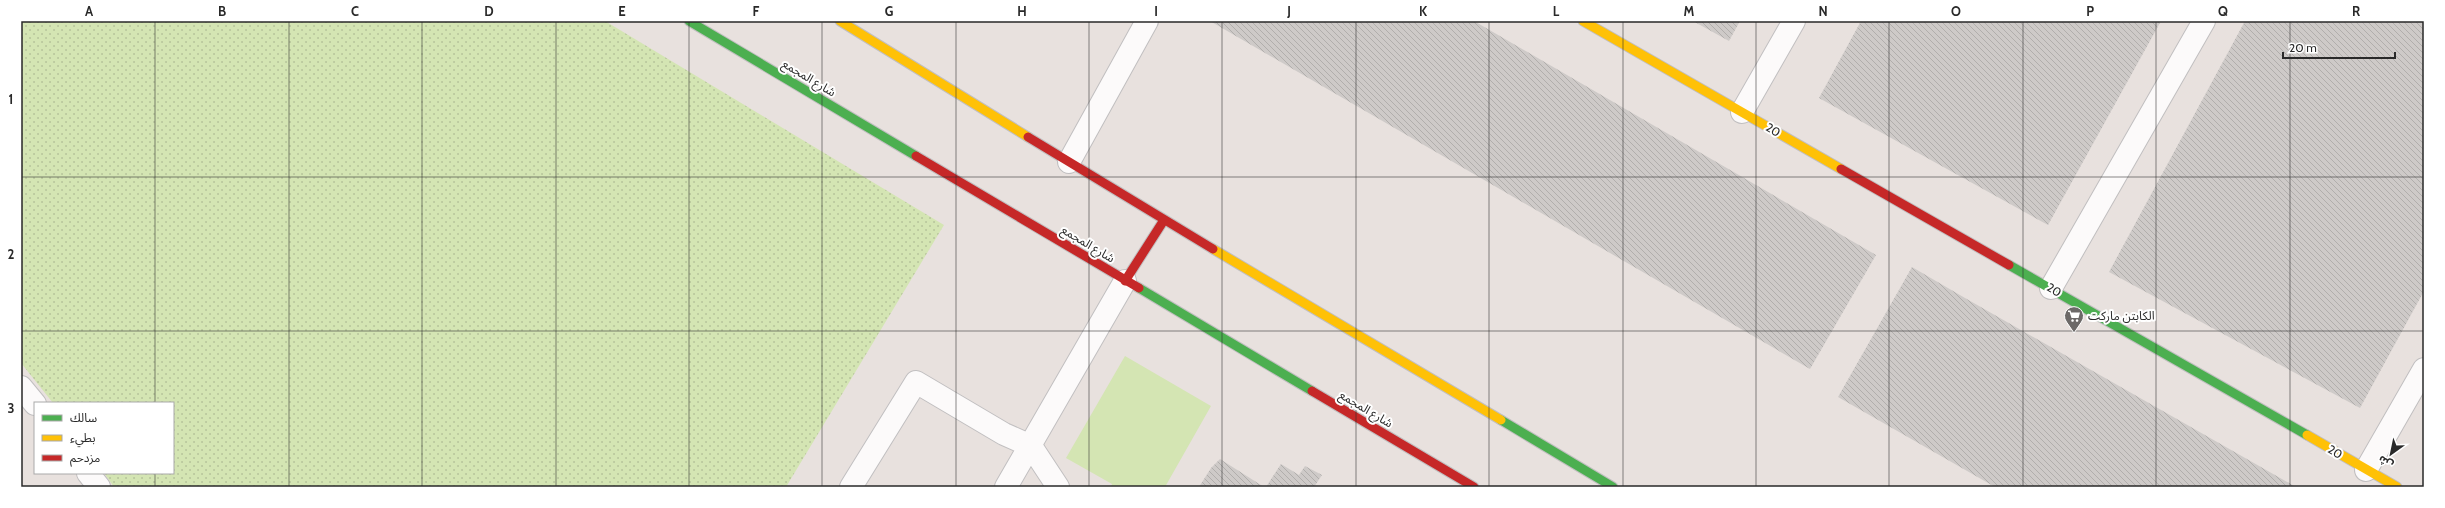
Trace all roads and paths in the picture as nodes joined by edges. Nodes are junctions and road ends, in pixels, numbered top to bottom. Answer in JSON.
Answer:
{"nodes":[{"id":1,"x":689,"y":21,"type":"edge"},
{"id":2,"x":840,"y":21,"type":"edge"},
{"id":3,"x":1147,"y":21,"type":"edge"},
{"id":4,"x":1583,"y":21,"type":"edge"},
{"id":5,"x":1794,"y":21,"type":"edge"},
{"id":6,"x":2204,"y":21,"type":"edge"},
{"id":7,"x":1742,"y":112,"type":"junction"},
{"id":8,"x":1069,"y":162,"type":"junction"},
{"id":9,"x":1164,"y":220,"type":"junction"},
{"id":10,"x":1125,"y":281,"type":"junction"},
{"id":11,"x":2051,"y":288,"type":"junction"},
{"id":12,"x":2424,"y":369,"type":"edge"},
{"id":13,"x":1031,"y":446,"type":"junction"},
{"id":14,"x":2366,"y":470,"type":"junction"},
{"id":15,"x":89,"y":474,"type":"edge"},
{"id":16,"x":99,"y":487,"type":"edge"},
{"id":17,"x":851,"y":487,"type":"edge"},
{"id":18,"x":1006,"y":487,"type":"edge"},
{"id":19,"x":1058,"y":487,"type":"edge"},
{"id":20,"x":1474,"y":487,"type":"edge"},
{"id":21,"x":1612,"y":487,"type":"edge"},
{"id":22,"x":2397,"y":487,"type":"edge"}],
"edges":[{"from":1,"to":10,"type":"street","name":"شارع المجمع"},
{"from":2,"to":8,"type":"street"},
{"from":3,"to":8,"type":"street"},
{"from":4,"to":7,"type":"street","name":"20"},
{"from":5,"to":7,"type":"street"},
{"from":6,"to":11,"type":"street"},
{"from":7,"to":11,"type":"street","name":"20"},
{"from":8,"to":9,"type":"street"},
{"from":9,"to":10,"type":"street"},
{"from":9,"to":21,"type":"street"},
{"from":10,"to":13,"type":"street"},
{"from":10,"to":20,"type":"street","name":"شارع المجمع"},
{"from":11,"to":14,"type":"street","name":"20"},
{"from":12,"to":14,"type":"street"},
{"from":13,"to":17,"type":"street"},
{"from":13,"to":18,"type":"street"},
{"from":13,"to":19,"type":"street"},
{"from":14,"to":22,"type":"street","name":"20"},
{"from":15,"to":16,"type":"street"}]}
